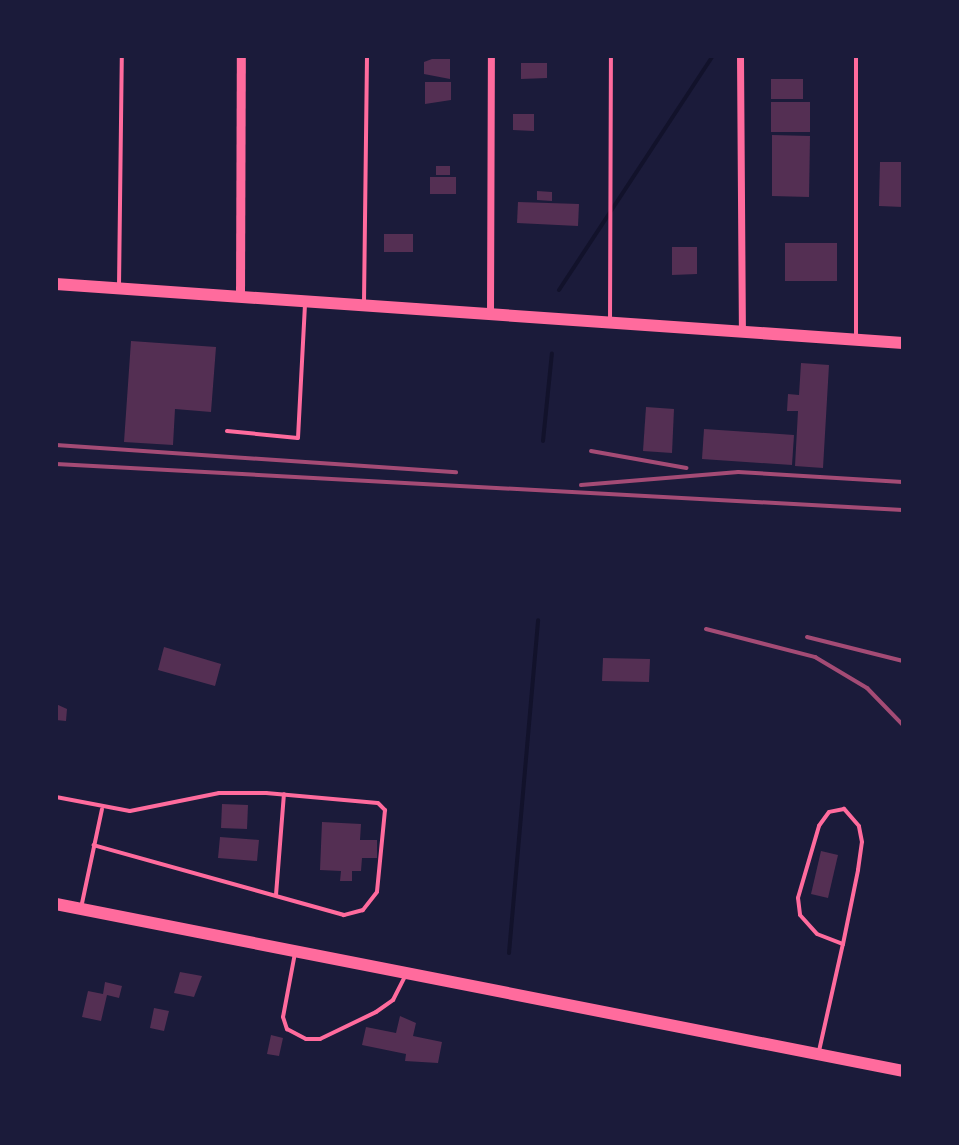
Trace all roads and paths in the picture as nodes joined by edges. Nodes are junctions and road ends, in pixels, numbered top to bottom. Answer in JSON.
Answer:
{"nodes":[{"id":1,"x":122,"y":56,"type":"edge"},
{"id":2,"x":241,"y":56,"type":"edge"},
{"id":3,"x":367,"y":56,"type":"edge"},
{"id":4,"x":491,"y":56,"type":"edge"},
{"id":5,"x":611,"y":56,"type":"edge"},
{"id":6,"x":740,"y":56,"type":"edge"},
{"id":7,"x":856,"y":56,"type":"edge"},
{"id":8,"x":56,"y":284,"type":"edge"},
{"id":9,"x":119,"y":288,"type":"junction"},
{"id":10,"x":240,"y":297,"type":"junction"},
{"id":11,"x":305,"y":301,"type":"junction"},
{"id":12,"x":364,"y":305,"type":"junction"},
{"id":13,"x":490,"y":314,"type":"junction"},
{"id":14,"x":610,"y":322,"type":"junction"},
{"id":15,"x":742,"y":332,"type":"junction"},
{"id":16,"x":856,"y":340,"type":"junction"},
{"id":17,"x":903,"y":343,"type":"edge"},
{"id":18,"x":227,"y":431,"type":"dead end"},
{"id":19,"x":284,"y":794,"type":"junction"},
{"id":20,"x":56,"y":797,"type":"edge"},
{"id":21,"x":102,"y":809,"type":"junction"},
{"id":22,"x":94,"y":845,"type":"junction"},
{"id":23,"x":276,"y":895,"type":"junction"},
{"id":24,"x":56,"y":904,"type":"edge"},
{"id":25,"x":81,"y":909,"type":"junction"},
{"id":26,"x":843,"y":944,"type":"junction"},
{"id":27,"x":296,"y":951,"type":"junction"},
{"id":28,"x":407,"y":972,"type":"junction"},
{"id":29,"x":819,"y":1054,"type":"junction"},
{"id":30,"x":903,"y":1071,"type":"edge"}],
"edges":[{"from":1,"to":9,"type":"lane"},
{"from":2,"to":10,"type":"street"},
{"from":3,"to":12,"type":"lane"},
{"from":4,"to":13,"type":"street"},
{"from":5,"to":14,"type":"lane"},
{"from":6,"to":15,"type":"street"},
{"from":7,"to":16,"type":"lane"},
{"from":8,"to":9,"type":"main road"},
{"from":9,"to":10,"type":"main road"},
{"from":10,"to":11,"type":"main road"},
{"from":11,"to":12,"type":"main road"},
{"from":11,"to":18,"type":"lane"},
{"from":12,"to":13,"type":"main road"},
{"from":13,"to":14,"type":"main road"},
{"from":14,"to":15,"type":"main road"},
{"from":15,"to":16,"type":"main road"},
{"from":16,"to":17,"type":"main road"},
{"from":19,"to":21,"type":"lane"},
{"from":19,"to":23,"type":"lane"},
{"from":19,"to":23,"type":"lane"},
{"from":20,"to":21,"type":"lane"},
{"from":21,"to":22,"type":"lane"},
{"from":22,"to":23,"type":"lane"},
{"from":22,"to":25,"type":"lane"},
{"from":24,"to":25,"type":"main road"},
{"from":25,"to":27,"type":"main road"},
{"from":26,"to":26,"type":"lane"},
{"from":26,"to":29,"type":"lane"},
{"from":27,"to":28,"type":"main road"},
{"from":27,"to":28,"type":"lane"},
{"from":28,"to":29,"type":"main road"},
{"from":29,"to":30,"type":"main road"}]}
